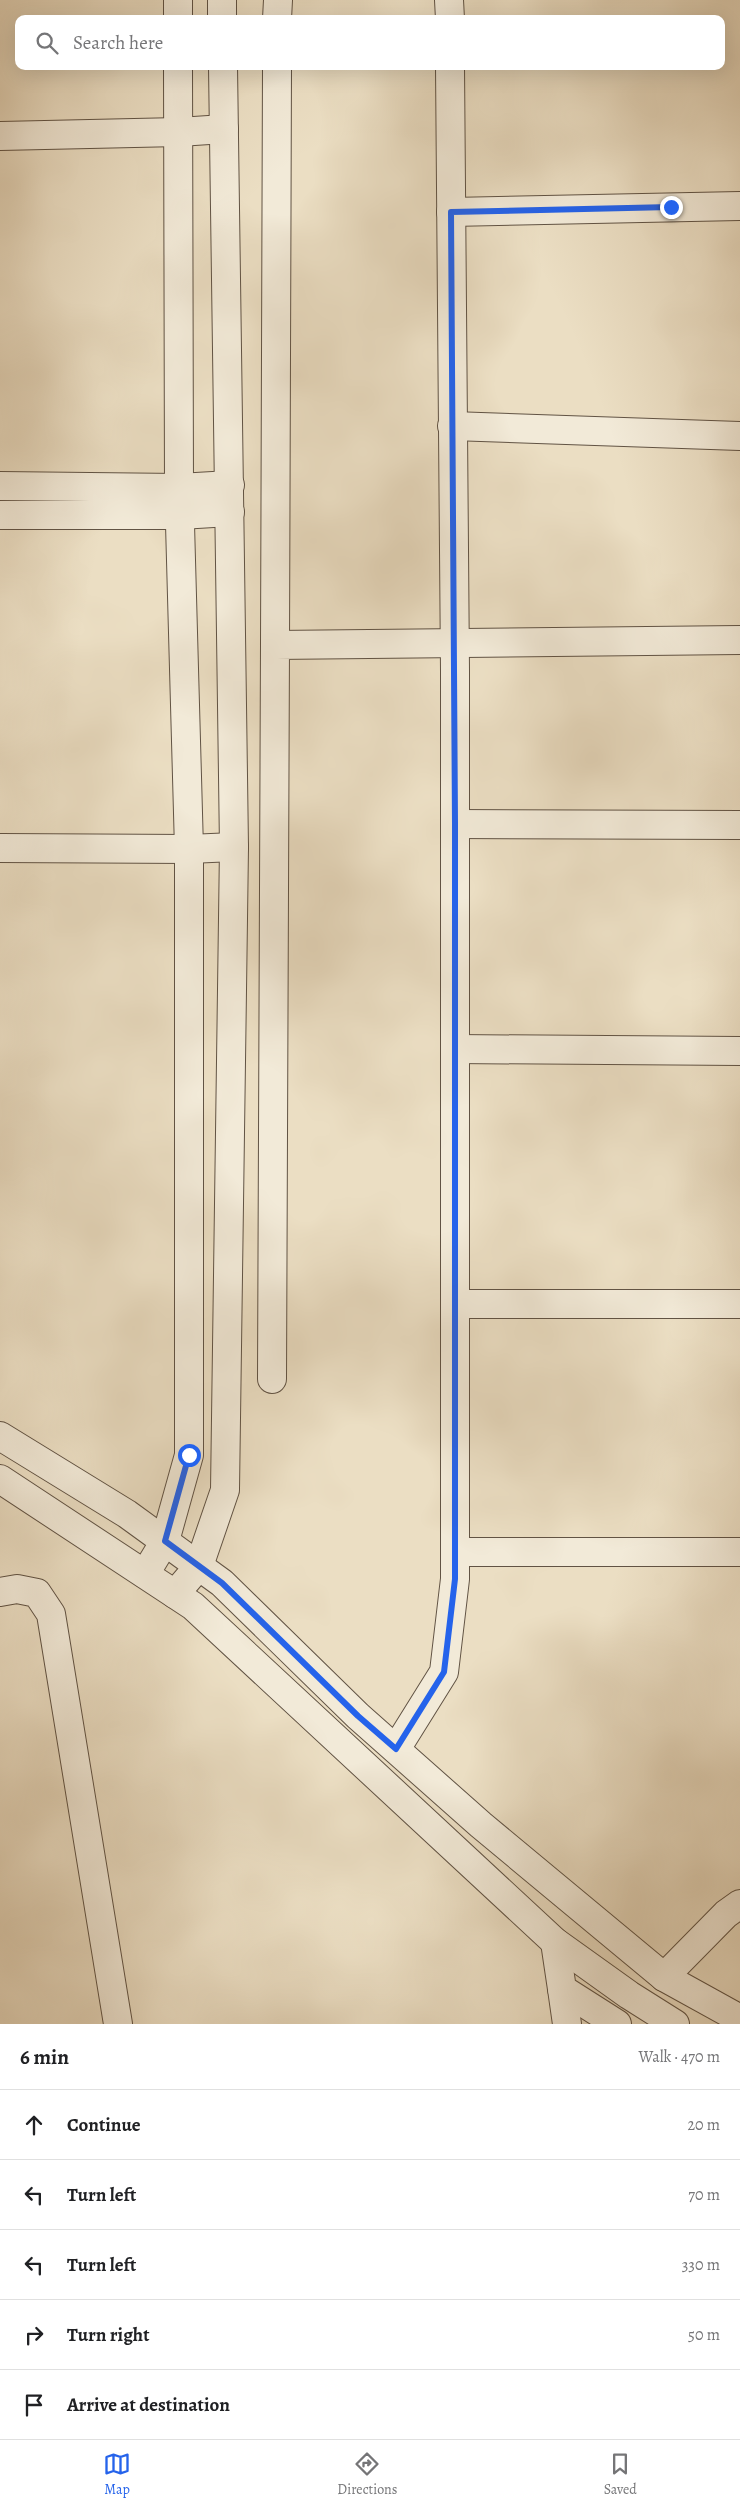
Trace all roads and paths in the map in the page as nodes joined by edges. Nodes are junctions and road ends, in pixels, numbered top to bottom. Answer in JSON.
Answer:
{"nodes":[{"id":1,"x":178,"y":0,"type":"edge"},
{"id":2,"x":222,"y":0,"type":"edge"},
{"id":3,"x":278,"y":0,"type":"edge"},
{"id":4,"x":449,"y":0,"type":"edge"},
{"id":5,"x":178,"y":15,"type":"edge"},
{"id":6,"x":222,"y":15,"type":"edge"},
{"id":7,"x":278,"y":15,"type":"edge"},
{"id":8,"x":450,"y":15,"type":"edge"},
{"id":9,"x":178,"y":70,"type":"edge"},
{"id":10,"x":223,"y":70,"type":"edge"},
{"id":11,"x":277,"y":70,"type":"edge"},
{"id":12,"x":450,"y":70,"type":"edge"},
{"id":13,"x":224,"y":129,"type":"junction"},
{"id":14,"x":179,"y":132,"type":"junction"},
{"id":15,"x":0,"y":136,"type":"edge"},
{"id":16,"x":740,"y":206,"type":"edge"},
{"id":17,"x":451,"y":212,"type":"junction"},
{"id":18,"x":452,"y":426,"type":"junction"},
{"id":19,"x":740,"y":436,"type":"edge"},
{"id":20,"x":230,"y":485,"type":"junction"},
{"id":21,"x":0,"y":486,"type":"edge"},
{"id":22,"x":179,"y":488,"type":"junction"},
{"id":23,"x":230,"y":512,"type":"junction"},
{"id":24,"x":0,"y":515,"type":"edge"},
{"id":25,"x":180,"y":515,"type":"junction"},
{"id":26,"x":740,"y":640,"type":"edge"},
{"id":27,"x":454,"y":641,"type":"junction"},
{"id":28,"x":275,"y":644,"type":"junction"},
{"id":29,"x":455,"y":824,"type":"junction"},
{"id":30,"x":740,"y":824,"type":"edge"},
{"id":31,"x":234,"y":847,"type":"junction"},
{"id":32,"x":0,"y":848,"type":"edge"},
{"id":33,"x":189,"y":849,"type":"junction"},
{"id":34,"x":455,"y":1049,"type":"junction"},
{"id":35,"x":740,"y":1050,"type":"edge"},
{"id":36,"x":455,"y":1304,"type":"junction"},
{"id":37,"x":740,"y":1304,"type":"edge"},
{"id":38,"x":272,"y":1379,"type":"dead end"},
{"id":39,"x":0,"y":1436,"type":"edge"},
{"id":40,"x":0,"y":1479,"type":"edge"},
{"id":41,"x":165,"y":1541,"type":"junction"},
{"id":42,"x":455,"y":1552,"type":"junction"},
{"id":43,"x":740,"y":1552,"type":"edge"},
{"id":44,"x":198,"y":1566,"type":"junction"},
{"id":45,"x":145,"y":1574,"type":"junction"},
{"id":46,"x":0,"y":1592,"type":"edge"},
{"id":47,"x":175,"y":1594,"type":"junction"},
{"id":48,"x":396,"y":1749,"type":"junction"},
{"id":49,"x":740,"y":1904,"type":"edge"},
{"id":50,"x":555,"y":1942,"type":"junction"},
{"id":51,"x":664,"y":1977,"type":"junction"},
{"id":52,"x":562,"y":1989,"type":"junction"},
{"id":53,"x":740,"y":2019,"type":"edge"},
{"id":54,"x":118,"y":2024,"type":"edge"},
{"id":55,"x":567,"y":2024,"type":"edge"},
{"id":56,"x":617,"y":2024,"type":"edge"},
{"id":57,"x":675,"y":2024,"type":"edge"}],
"edges":[{"from":1,"to":5,"type":"street"},
{"from":2,"to":6,"type":"street"},
{"from":3,"to":7,"type":"street"},
{"from":4,"to":8,"type":"street"},
{"from":9,"to":14,"type":"street"},
{"from":10,"to":13,"type":"street"},
{"from":11,"to":28,"type":"street"},
{"from":12,"to":17,"type":"street"},
{"from":13,"to":14,"type":"street"},
{"from":13,"to":20,"type":"street"},
{"from":14,"to":15,"type":"street"},
{"from":14,"to":22,"type":"street"},
{"from":16,"to":17,"type":"street"},
{"from":17,"to":18,"type":"street"},
{"from":18,"to":19,"type":"street"},
{"from":18,"to":27,"type":"street"},
{"from":20,"to":22,"type":"street"},
{"from":20,"to":23,"type":"street"},
{"from":21,"to":22,"type":"street"},
{"from":22,"to":25,"type":"street"},
{"from":23,"to":25,"type":"street"},
{"from":23,"to":31,"type":"street"},
{"from":24,"to":25,"type":"street"},
{"from":25,"to":33,"type":"street"},
{"from":26,"to":27,"type":"street"},
{"from":27,"to":28,"type":"street"},
{"from":27,"to":29,"type":"street"},
{"from":28,"to":38,"type":"street"},
{"from":29,"to":30,"type":"street"},
{"from":29,"to":34,"type":"street"},
{"from":31,"to":33,"type":"street"},
{"from":31,"to":44,"type":"street"},
{"from":32,"to":33,"type":"street"},
{"from":33,"to":41,"type":"street"},
{"from":34,"to":35,"type":"street"},
{"from":34,"to":36,"type":"street"},
{"from":36,"to":37,"type":"street"},
{"from":36,"to":42,"type":"street"},
{"from":39,"to":41,"type":"street"},
{"from":40,"to":45,"type":"street"},
{"from":41,"to":44,"type":"street"},
{"from":41,"to":45,"type":"street"},
{"from":42,"to":43,"type":"street"},
{"from":42,"to":48,"type":"street"},
{"from":44,"to":47,"type":"street"},
{"from":44,"to":48,"type":"street"},
{"from":45,"to":47,"type":"street"},
{"from":46,"to":54,"type":"street"},
{"from":47,"to":50,"type":"street"},
{"from":48,"to":51,"type":"street"},
{"from":49,"to":51,"type":"street"},
{"from":50,"to":52,"type":"street"},
{"from":50,"to":57,"type":"street"},
{"from":51,"to":53,"type":"street"},
{"from":52,"to":55,"type":"street"},
{"from":52,"to":56,"type":"street"}]}
